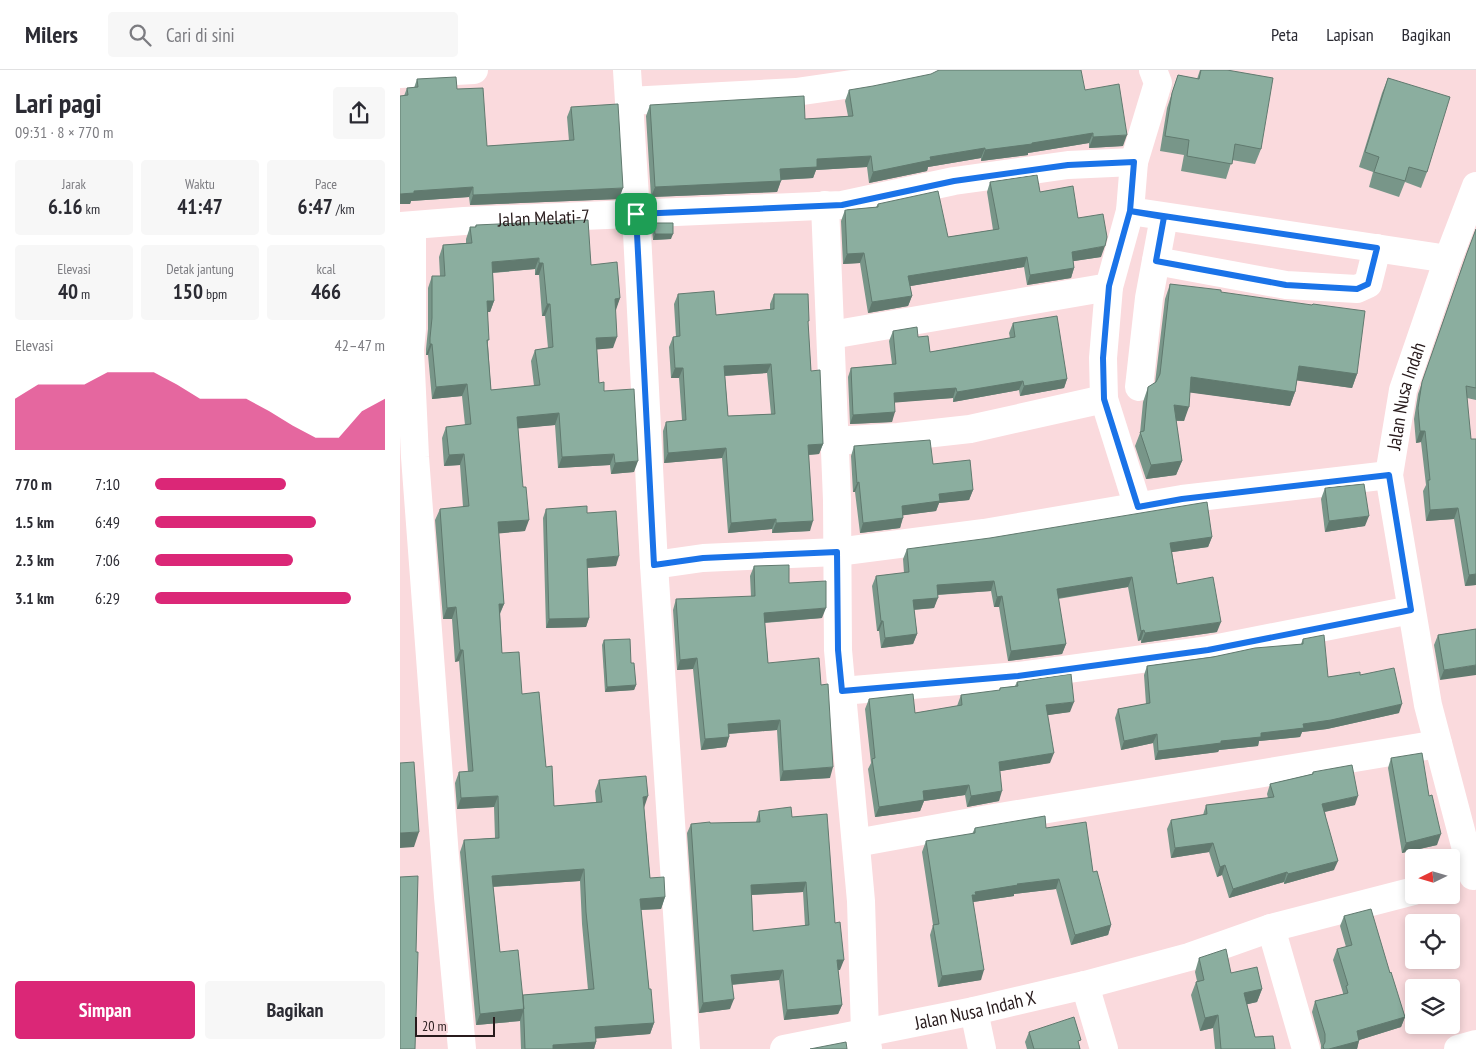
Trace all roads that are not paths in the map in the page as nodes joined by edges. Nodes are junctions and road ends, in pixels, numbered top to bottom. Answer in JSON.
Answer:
{"nodes":[{"id":1,"x":474,"y":70,"type":"edge"},
{"id":2,"x":627,"y":70,"type":"edge"},
{"id":3,"x":924,"y":70,"type":"edge"},
{"id":4,"x":1153,"y":70,"type":"edge"},
{"id":5,"x":400,"y":74,"type":"edge"},
{"id":6,"x":629,"y":101,"type":"junction"},
{"id":7,"x":1134,"y":162,"type":"junction"},
{"id":8,"x":1476,"y":186,"type":"edge"},
{"id":9,"x":825,"y":205,"type":"junction"},
{"id":10,"x":1130,"y":211,"type":"junction"},
{"id":11,"x":636,"y":214,"type":"junction"},
{"id":12,"x":1164,"y":217,"type":"junction"},
{"id":13,"x":406,"y":226,"type":"edge"},
{"id":14,"x":1377,"y":248,"type":"junction"},
{"id":15,"x":1448,"y":259,"type":"junction"},
{"id":16,"x":1156,"y":261,"type":"junction"},
{"id":17,"x":1109,"y":286,"type":"junction"},
{"id":18,"x":831,"y":335,"type":"junction"},
{"id":19,"x":405,"y":349,"type":"edge"},
{"id":20,"x":1139,"y":387,"type":"dead end"},
{"id":21,"x":1104,"y":399,"type":"junction"},
{"id":22,"x":834,"y":441,"type":"junction"},
{"id":23,"x":408,"y":458,"type":"edge"},
{"id":24,"x":1389,"y":475,"type":"junction"},
{"id":25,"x":1138,"y":507,"type":"junction"},
{"id":26,"x":837,"y":552,"type":"junction"},
{"id":27,"x":654,"y":565,"type":"junction"},
{"id":28,"x":1411,"y":610,"type":"junction"},
{"id":29,"x":842,"y":691,"type":"junction"},
{"id":30,"x":1438,"y":744,"type":"junction"},
{"id":31,"x":856,"y":843,"type":"junction"},
{"id":32,"x":1467,"y":877,"type":"edge"},
{"id":33,"x":1405,"y":893,"type":"edge"},
{"id":34,"x":1271,"y":928,"type":"junction"},
{"id":35,"x":1085,"y":985,"type":"junction"},
{"id":36,"x":974,"y":1011,"type":"junction"},
{"id":37,"x":867,"y":1040,"type":"edge"},
{"id":38,"x":1476,"y":1044,"type":"edge"},
{"id":39,"x":462,"y":1049,"type":"edge"},
{"id":40,"x":686,"y":1049,"type":"edge"},
{"id":41,"x":784,"y":1049,"type":"edge"},
{"id":42,"x":982,"y":1049,"type":"edge"},
{"id":43,"x":1104,"y":1049,"type":"edge"},
{"id":44,"x":1306,"y":1049,"type":"edge"},
{"id":45,"x":1458,"y":1049,"type":"edge"}],
"edges":[{"from":1,"to":5,"type":"street"},
{"from":2,"to":6,"type":"street"},
{"from":3,"to":6,"type":"street"},
{"from":4,"to":7,"type":"street"},
{"from":6,"to":11,"type":"street"},
{"from":7,"to":9,"type":"street","name":"Jalan Melati-7"},
{"from":7,"to":10,"type":"street"},
{"from":8,"to":15,"type":"street","name":"Jalan Nusa Indah"},
{"from":9,"to":11,"type":"street","name":"Jalan Melati-7"},
{"from":9,"to":18,"type":"street"},
{"from":10,"to":12,"type":"street"},
{"from":10,"to":17,"type":"street"},
{"from":11,"to":13,"type":"street","name":"Jalan Melati-7"},
{"from":11,"to":27,"type":"street"},
{"from":12,"to":14,"type":"street"},
{"from":12,"to":16,"type":"street"},
{"from":13,"to":19,"type":"street"},
{"from":14,"to":15,"type":"street"},
{"from":14,"to":16,"type":"street"},
{"from":15,"to":24,"type":"street","name":"Jalan Nusa Indah"},
{"from":16,"to":20,"type":"street"},
{"from":17,"to":18,"type":"street"},
{"from":17,"to":21,"type":"street"},
{"from":18,"to":22,"type":"street"},
{"from":19,"to":23,"type":"street"},
{"from":21,"to":22,"type":"street"},
{"from":21,"to":25,"type":"street"},
{"from":22,"to":26,"type":"street"},
{"from":23,"to":39,"type":"street"},
{"from":24,"to":25,"type":"street"},
{"from":24,"to":28,"type":"street","name":"Jalan Nusa Indah"},
{"from":25,"to":26,"type":"street"},
{"from":26,"to":27,"type":"street"},
{"from":26,"to":29,"type":"street"},
{"from":27,"to":40,"type":"street"},
{"from":28,"to":29,"type":"street"},
{"from":28,"to":30,"type":"street","name":"Jalan Nusa Indah"},
{"from":29,"to":31,"type":"street"},
{"from":30,"to":31,"type":"street"},
{"from":30,"to":32,"type":"street","name":"Jalan Nusa Indah"},
{"from":31,"to":37,"type":"street"},
{"from":33,"to":34,"type":"street","name":"Jalan Nusa Indah X"},
{"from":34,"to":35,"type":"street","name":"Jalan Nusa Indah X"},
{"from":34,"to":44,"type":"street"},
{"from":35,"to":36,"type":"street","name":"Jalan Nusa Indah X"},
{"from":35,"to":43,"type":"street"},
{"from":36,"to":37,"type":"street","name":"Jalan Nusa Indah X"},
{"from":36,"to":42,"type":"street"},
{"from":37,"to":41,"type":"street","name":"Jalan Nusa Indah X"},
{"from":38,"to":45,"type":"street"}]}
